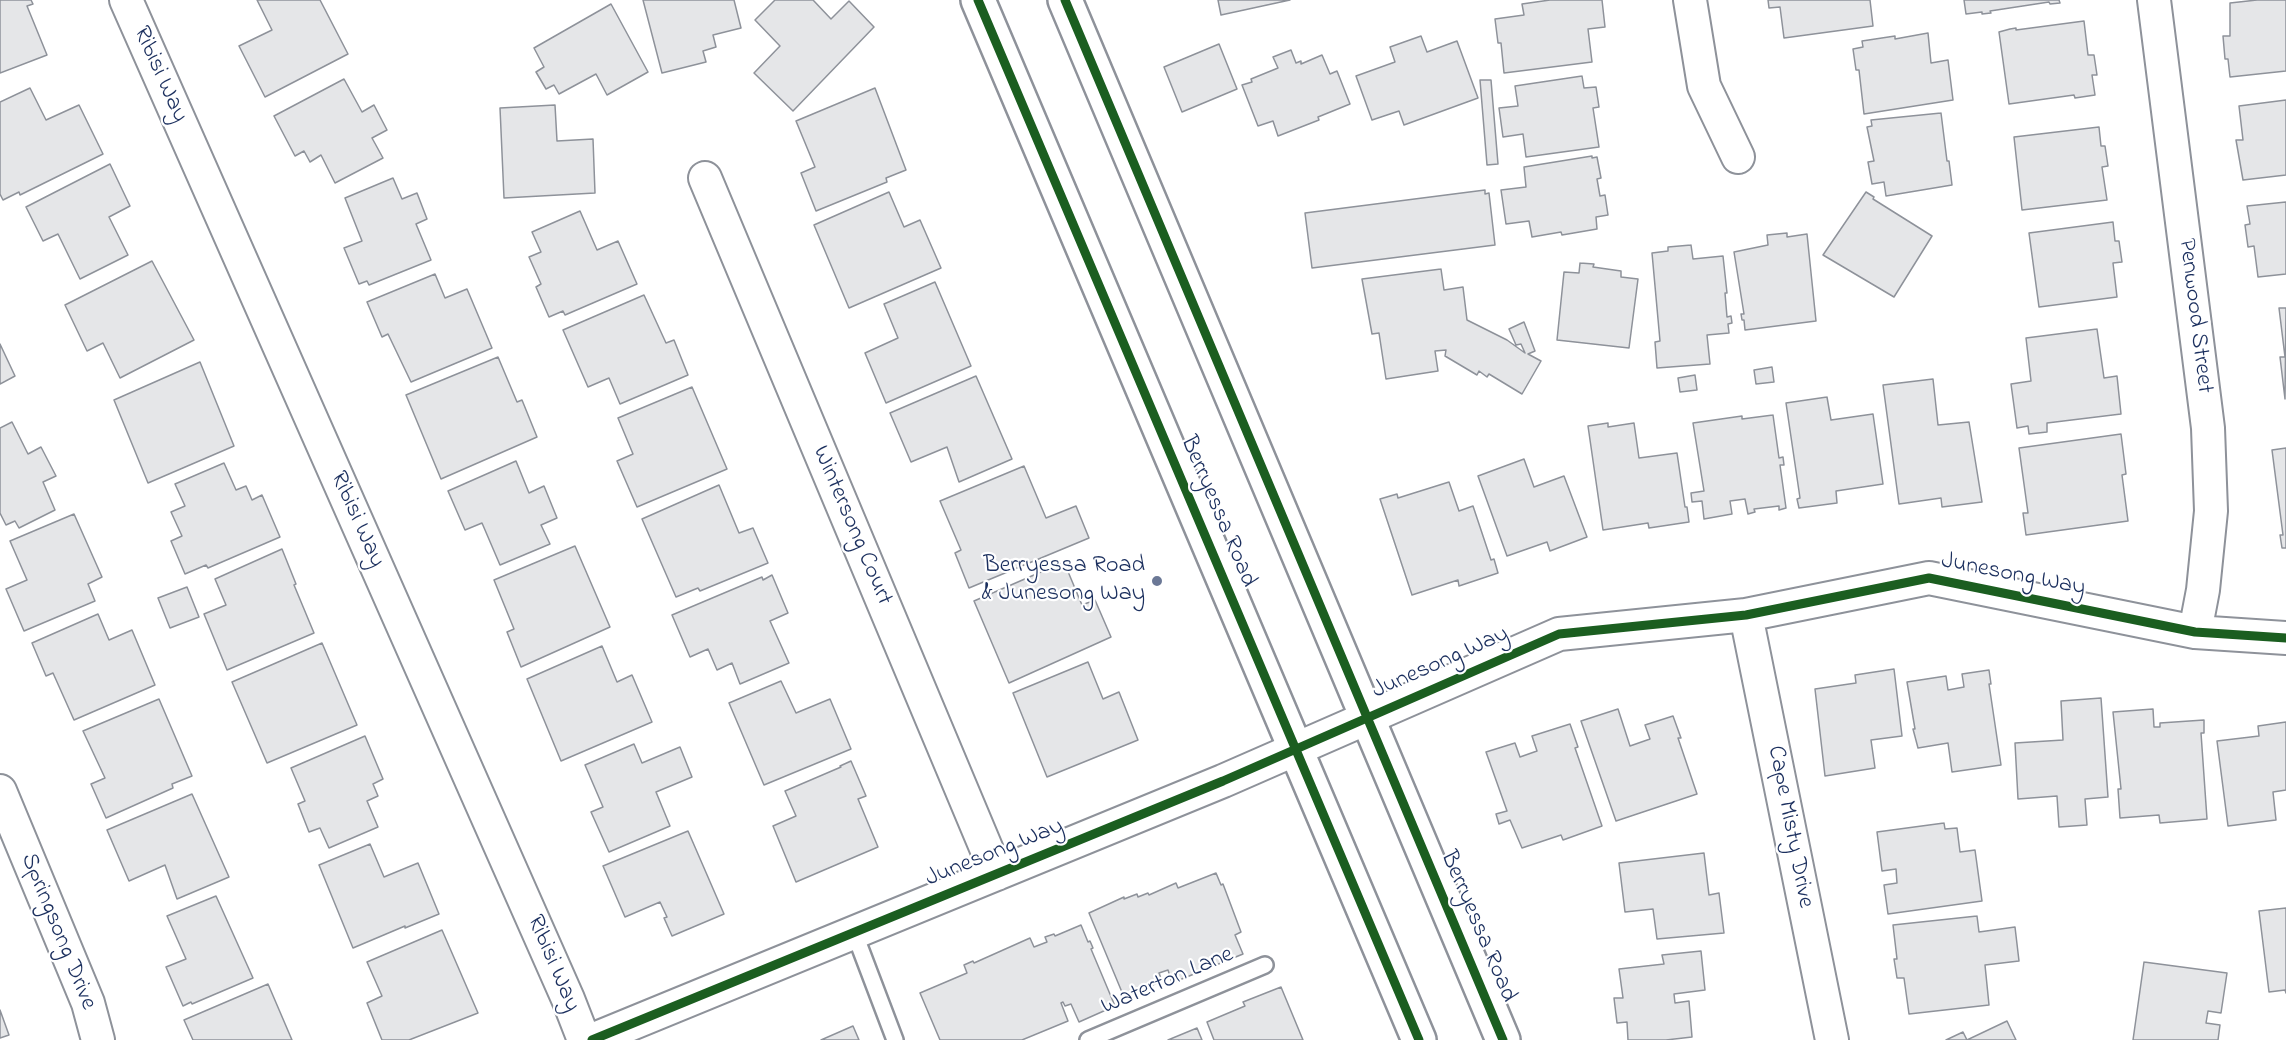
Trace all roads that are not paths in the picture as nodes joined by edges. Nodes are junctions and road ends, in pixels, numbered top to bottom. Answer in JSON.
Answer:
{"nodes":[{"id":1,"x":126,"y":0,"type":"edge"},
{"id":2,"x":978,"y":0,"type":"edge"},
{"id":3,"x":1065,"y":0,"type":"edge"},
{"id":4,"x":1690,"y":0,"type":"edge"},
{"id":5,"x":2154,"y":0,"type":"edge"},
{"id":6,"x":1738,"y":157,"type":"dead end"},
{"id":7,"x":705,"y":178,"type":"dead end"},
{"id":8,"x":1746,"y":615,"type":"junction"},
{"id":9,"x":2195,"y":632,"type":"junction"},
{"id":10,"x":2286,"y":638,"type":"edge"},
{"id":11,"x":1368,"y":717,"type":"junction"},
{"id":12,"x":1297,"y":749,"type":"junction"},
{"id":13,"x":0,"y":791,"type":"edge"},
{"id":14,"x":997,"y":874,"type":"junction"},
{"id":15,"x":854,"y":932,"type":"junction"},
{"id":16,"x":1265,"y":965,"type":"dead end"},
{"id":17,"x":98,"y":1040,"type":"edge"},
{"id":18,"x":584,"y":1040,"type":"edge"},
{"id":19,"x":592,"y":1040,"type":"edge"},
{"id":20,"x":895,"y":1040,"type":"edge"},
{"id":21,"x":1088,"y":1040,"type":"edge"},
{"id":22,"x":1419,"y":1040,"type":"edge"},
{"id":23,"x":1503,"y":1040,"type":"edge"},
{"id":24,"x":1832,"y":1040,"type":"edge"}],
"edges":[{"from":1,"to":18,"type":"street","name":"Ribisi Way"},
{"from":2,"to":12,"type":"main road","name":"Berryessa Road"},
{"from":3,"to":11,"type":"main road","name":"Berryessa Road"},
{"from":4,"to":6,"type":"street"},
{"from":5,"to":9,"type":"street","name":"Penwood Street"},
{"from":7,"to":14,"type":"street","name":"Wintersong Court"},
{"from":8,"to":9,"type":"street","name":"Junesong Way"},
{"from":8,"to":11,"type":"street","name":"Junesong Way"},
{"from":8,"to":24,"type":"street","name":"Cape Misty Drive"},
{"from":9,"to":10,"type":"street","name":"Junesong Way"},
{"from":11,"to":12,"type":"street","name":"Junesong Way"},
{"from":11,"to":23,"type":"main road","name":"Berryessa Road"},
{"from":12,"to":14,"type":"street","name":"Junesong Way"},
{"from":12,"to":22,"type":"main road","name":"Berryessa Road"},
{"from":13,"to":17,"type":"street","name":"Springsong Drive"},
{"from":14,"to":15,"type":"street","name":"Junesong Way"},
{"from":15,"to":19,"type":"street","name":"Junesong Way"},
{"from":15,"to":20,"type":"lane"},
{"from":16,"to":21,"type":"lane","name":"Waterton Lane"}]}
